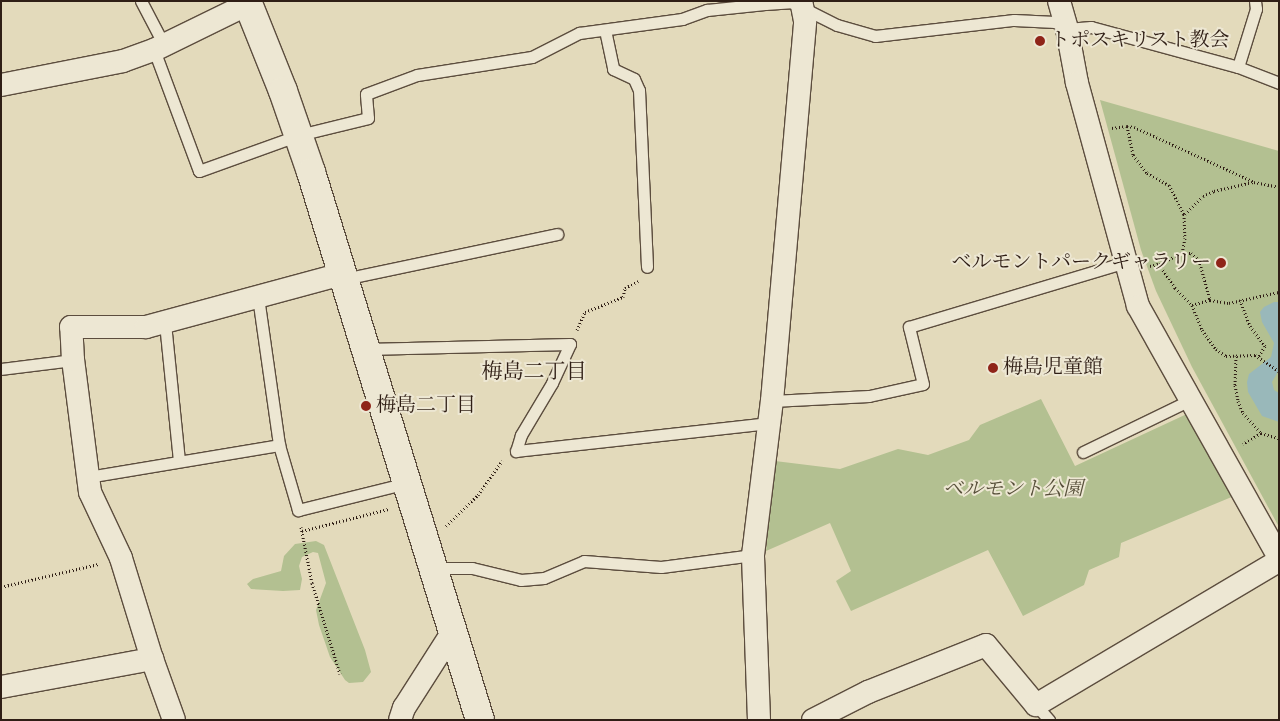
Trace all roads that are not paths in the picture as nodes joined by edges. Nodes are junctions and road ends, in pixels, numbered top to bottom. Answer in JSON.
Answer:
{"nodes":[{"id":1,"x":141,"y":1,"type":"edge"},
{"id":2,"x":1059,"y":1,"type":"edge"},
{"id":3,"x":1255,"y":1,"type":"edge"},
{"id":4,"x":247,"y":3,"type":"edge"},
{"id":5,"x":802,"y":4,"type":"edge"},
{"id":6,"x":705,"y":6,"type":"edge"},
{"id":7,"x":1067,"y":29,"type":"junction"},
{"id":8,"x":605,"y":30,"type":"junction"},
{"id":9,"x":159,"y":47,"type":"junction"},
{"id":10,"x":1238,"y":67,"type":"junction"},
{"id":11,"x":1279,"y":83,"type":"edge"},
{"id":12,"x":1,"y":85,"type":"edge"},
{"id":13,"x":299,"y":135,"type":"junction"},
{"id":14,"x":557,"y":234,"type":"dead end"},
{"id":15,"x":1135,"y":265,"type":"junction"},
{"id":16,"x":647,"y":267,"type":"road end"},
{"id":17,"x":343,"y":277,"type":"junction"},
{"id":18,"x":258,"y":297,"type":"junction"},
{"id":19,"x":164,"y":322,"type":"junction"},
{"id":20,"x":366,"y":349,"type":"junction"},
{"id":21,"x":72,"y":360,"type":"junction"},
{"id":22,"x":1,"y":369,"type":"edge"},
{"id":23,"x":1190,"y":400,"type":"junction"},
{"id":24,"x":772,"y":401,"type":"junction"},
{"id":25,"x":770,"y":423,"type":"junction"},
{"id":26,"x":279,"y":445,"type":"junction"},
{"id":27,"x":1083,"y":452,"type":"dead end"},
{"id":28,"x":179,"y":460,"type":"junction"},
{"id":29,"x":88,"y":477,"type":"junction"},
{"id":30,"x":407,"y":483,"type":"junction"},
{"id":31,"x":753,"y":555,"type":"junction"},
{"id":32,"x":429,"y":557,"type":"junction"},
{"id":33,"x":1279,"y":557,"type":"edge"},
{"id":34,"x":1279,"y":562,"type":"edge"},
{"id":35,"x":452,"y":633,"type":"junction"},
{"id":36,"x":152,"y":659,"type":"junction"},
{"id":37,"x":1,"y":687,"type":"edge"},
{"id":38,"x":1042,"y":712,"type":"edge"},
{"id":39,"x":816,"y":719,"type":"edge"},
{"id":40,"x":174,"y":720,"type":"edge"},
{"id":41,"x":400,"y":720,"type":"edge"},
{"id":42,"x":480,"y":720,"type":"edge"},
{"id":43,"x":759,"y":720,"type":"edge"}],
"edges":[{"from":1,"to":9,"type":"lane"},
{"from":2,"to":7,"type":"street"},
{"from":3,"to":10,"type":"lane"},
{"from":4,"to":9,"type":"street"},
{"from":4,"to":13,"type":"street"},
{"from":5,"to":6,"type":"lane"},
{"from":5,"to":7,"type":"lane"},
{"from":5,"to":24,"type":"street"},
{"from":6,"to":8,"type":"lane"},
{"from":7,"to":10,"type":"lane"},
{"from":7,"to":15,"type":"street"},
{"from":8,"to":13,"type":"lane"},
{"from":8,"to":16,"type":"lane"},
{"from":9,"to":12,"type":"street"},
{"from":9,"to":13,"type":"lane"},
{"from":10,"to":11,"type":"lane"},
{"from":13,"to":17,"type":"street"},
{"from":14,"to":17,"type":"lane"},
{"from":15,"to":23,"type":"street"},
{"from":15,"to":24,"type":"lane"},
{"from":17,"to":18,"type":"street"},
{"from":17,"to":20,"type":"street"},
{"from":18,"to":19,"type":"street"},
{"from":18,"to":26,"type":"lane"},
{"from":19,"to":21,"type":"street"},
{"from":19,"to":28,"type":"lane"},
{"from":20,"to":25,"type":"lane"},
{"from":20,"to":30,"type":"street"},
{"from":21,"to":22,"type":"lane"},
{"from":21,"to":29,"type":"street"},
{"from":23,"to":27,"type":"lane"},
{"from":23,"to":33,"type":"street"},
{"from":24,"to":25,"type":"street"},
{"from":25,"to":31,"type":"street"},
{"from":26,"to":28,"type":"lane"},
{"from":26,"to":30,"type":"lane"},
{"from":28,"to":29,"type":"lane"},
{"from":29,"to":36,"type":"street"},
{"from":30,"to":32,"type":"street"},
{"from":31,"to":32,"type":"lane"},
{"from":31,"to":43,"type":"street"},
{"from":32,"to":35,"type":"street"},
{"from":34,"to":38,"type":"street"},
{"from":35,"to":41,"type":"street"},
{"from":35,"to":42,"type":"street"},
{"from":36,"to":37,"type":"street"},
{"from":36,"to":40,"type":"street"},
{"from":38,"to":39,"type":"street"}]}
